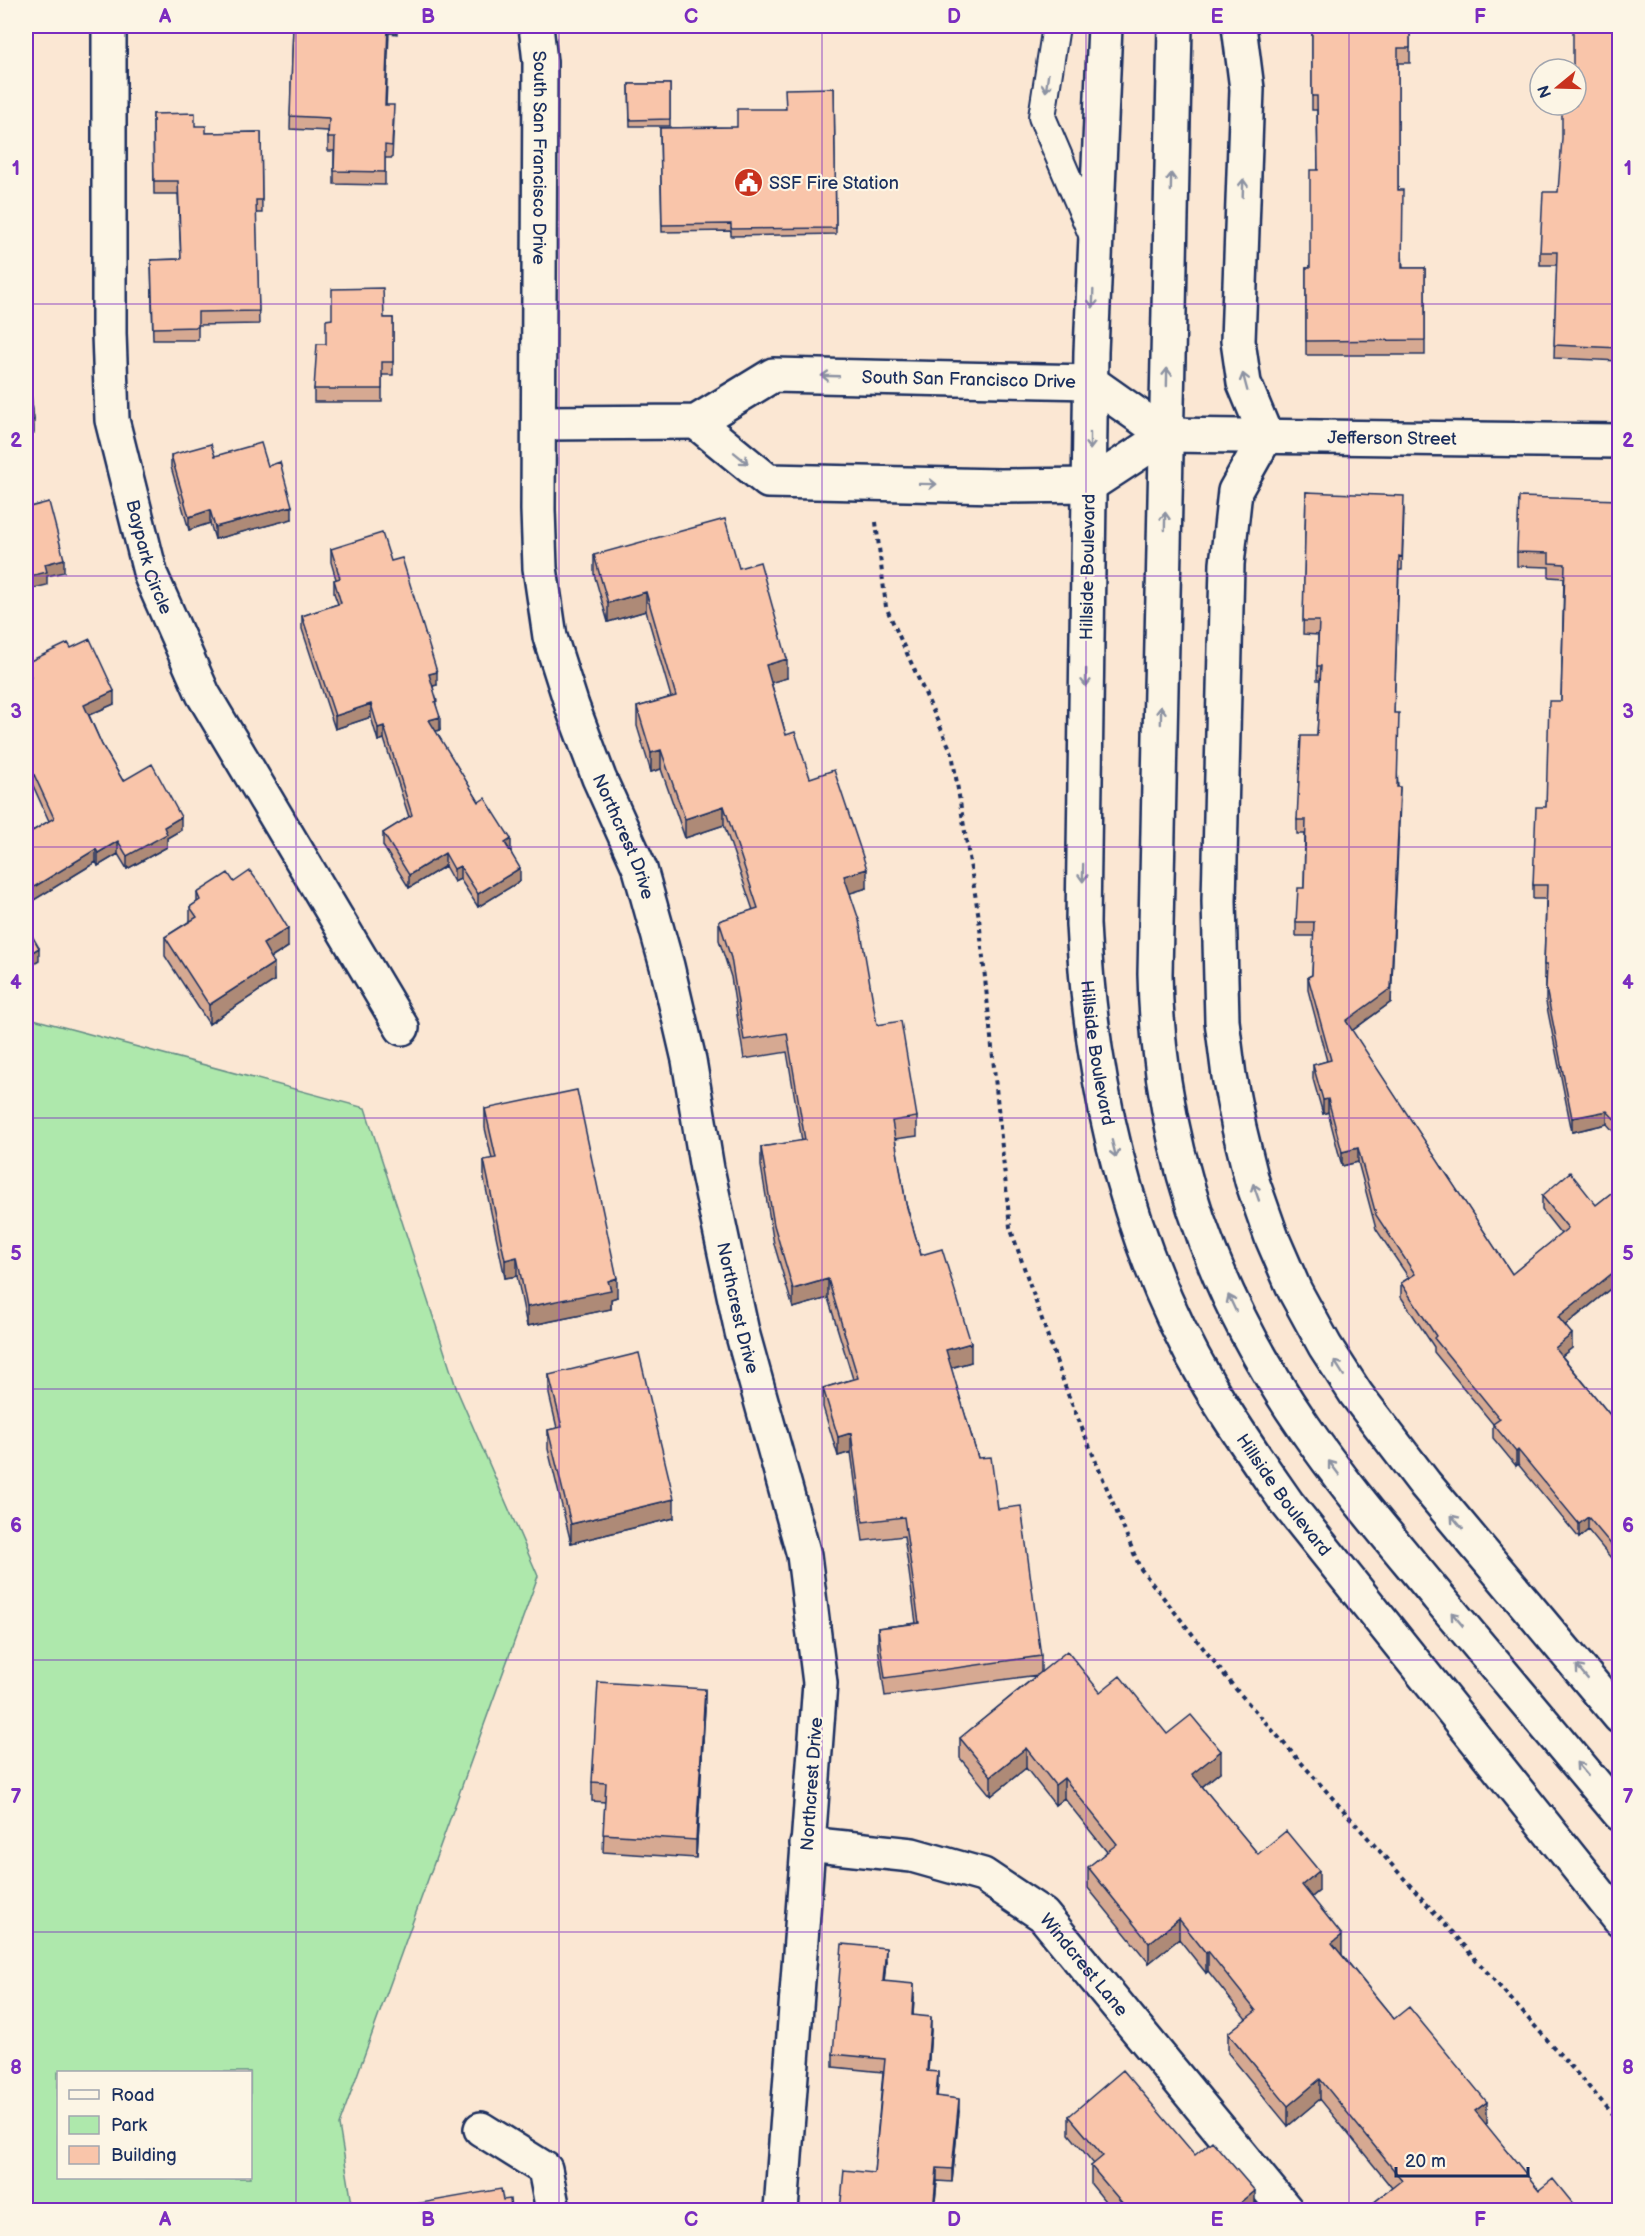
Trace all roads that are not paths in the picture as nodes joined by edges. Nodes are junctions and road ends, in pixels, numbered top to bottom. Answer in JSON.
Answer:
{"nodes":[{"id":1,"x":109,"y":26,"type":"edge"},
{"id":2,"x":536,"y":26,"type":"edge"},
{"id":3,"x":1056,"y":26,"type":"edge"},
{"id":4,"x":1105,"y":26,"type":"edge"},
{"id":5,"x":1175,"y":26,"type":"edge"},
{"id":6,"x":1239,"y":26,"type":"edge"},
{"id":7,"x":1095,"y":241,"type":"junction"},
{"id":8,"x":1091,"y":382,"type":"junction"},
{"id":9,"x":696,"y":422,"type":"junction"},
{"id":10,"x":540,"y":423,"type":"junction"},
{"id":11,"x":1166,"y":435,"type":"junction"},
{"id":12,"x":1266,"y":436,"type":"junction"},
{"id":13,"x":1620,"y":441,"type":"edge"},
{"id":14,"x":1090,"y":485,"type":"junction"},
{"id":15,"x":402,"y":1028,"type":"dead end"},
{"id":16,"x":1620,"y":1717,"type":"edge"},
{"id":17,"x":1620,"y":1814,"type":"edge"},
{"id":18,"x":807,"y":1844,"type":"junction"},
{"id":19,"x":1620,"y":1920,"type":"edge"},
{"id":20,"x":481,"y":2128,"type":"dead end"},
{"id":21,"x":553,"y":2211,"type":"edge"},
{"id":22,"x":781,"y":2211,"type":"edge"},
{"id":23,"x":1286,"y":2211,"type":"edge"}],
"edges":[{"from":1,"to":15,"type":"street","name":"Baypark Circle"},
{"from":2,"to":10,"type":"street","name":"South San Francisco Drive"},
{"from":3,"to":7,"type":"lane","one_way":true},
{"from":4,"to":7,"type":"street","name":"Hillside Boulevard"},
{"from":11,"to":5,"type":"street","one_way":true},
{"from":12,"to":6,"type":"street","one_way":true},
{"from":7,"to":8,"type":"street","name":"Hillside Boulevard","one_way":true},
{"from":8,"to":9,"type":"street","name":"South San Francisco Drive","one_way":true},
{"from":8,"to":11,"type":"street","name":"South San Francisco Drive"},
{"from":8,"to":14,"type":"street","name":"Hillside Boulevard","one_way":true},
{"from":9,"to":10,"type":"street"},
{"from":9,"to":14,"type":"street","one_way":true},
{"from":10,"to":18,"type":"street","name":"Northcrest Drive"},
{"from":11,"to":12,"type":"street","name":"Jefferson Street"},
{"from":11,"to":14,"type":"street"},
{"from":17,"to":11,"type":"street","one_way":true},
{"from":12,"to":13,"type":"street","name":"Jefferson Street"},
{"from":16,"to":12,"type":"street","one_way":true},
{"from":14,"to":19,"type":"street","name":"Hillside Boulevard","one_way":true},
{"from":18,"to":22,"type":"street","name":"Northcrest Drive"},
{"from":18,"to":23,"type":"street","name":"Windcrest Lane"},
{"from":20,"to":21,"type":"street"}]}
